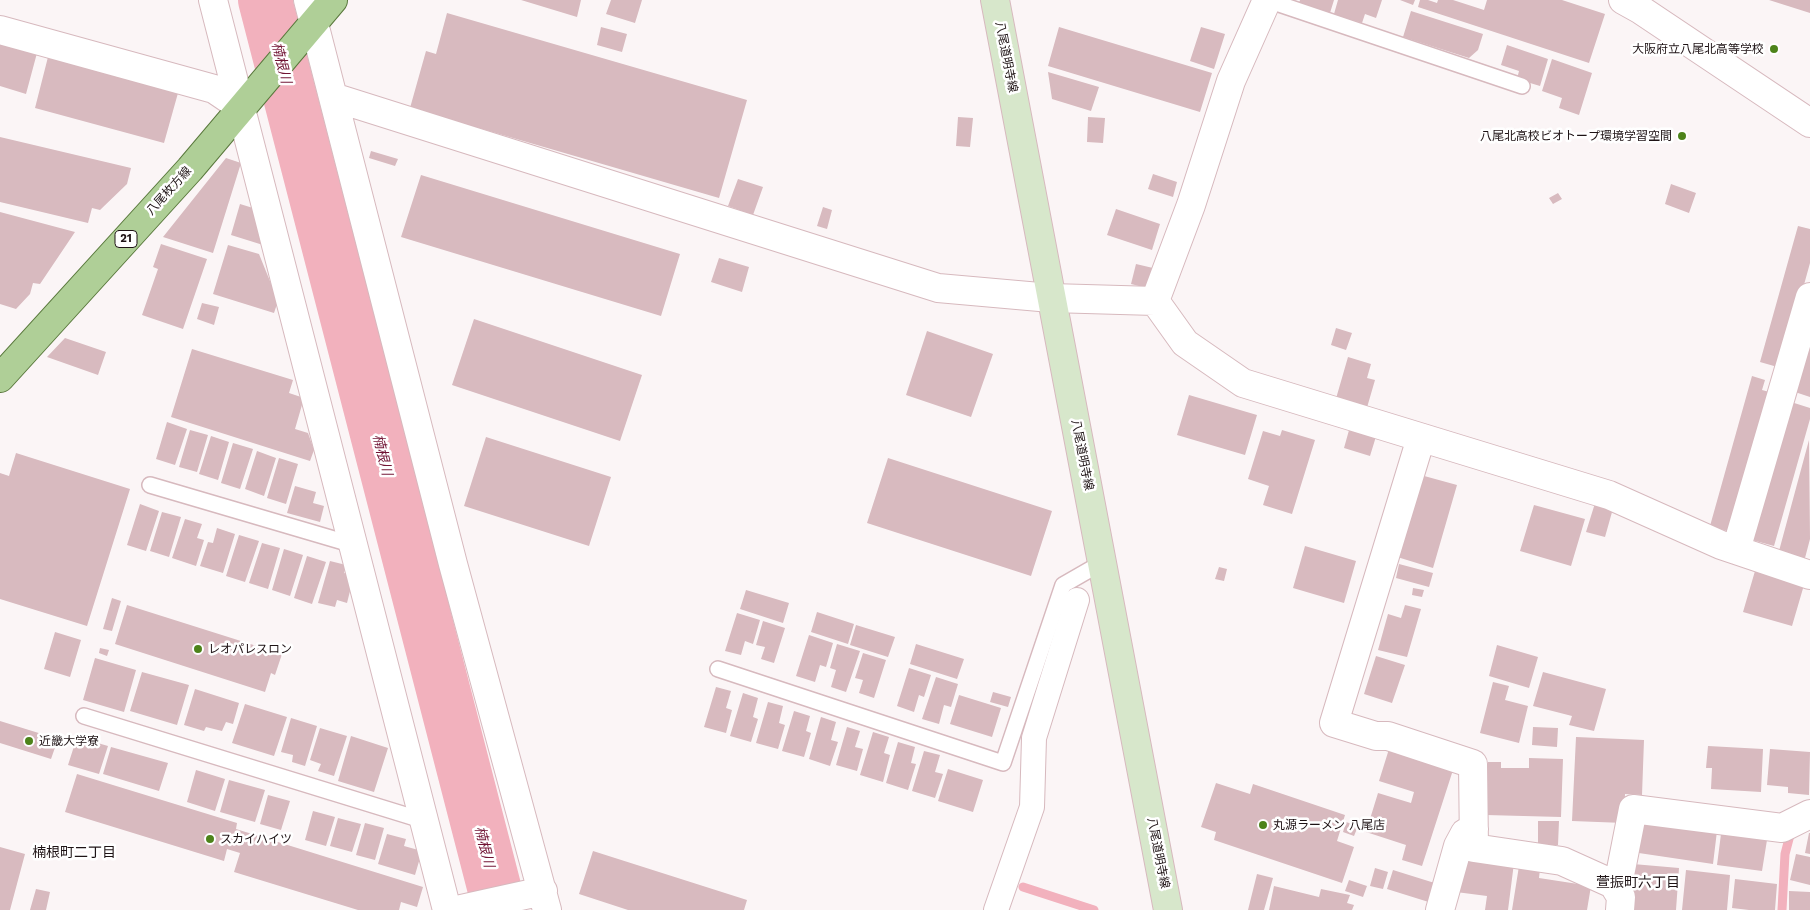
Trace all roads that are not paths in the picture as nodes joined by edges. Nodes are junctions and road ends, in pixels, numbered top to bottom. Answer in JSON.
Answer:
{"nodes":[{"id":1,"x":213,"y":0,"type":"edge"},
{"id":2,"x":333,"y":0,"type":"edge"},
{"id":3,"x":995,"y":0,"type":"edge"},
{"id":4,"x":1267,"y":0,"type":"edge"},
{"id":5,"x":1623,"y":0,"type":"edge"},
{"id":6,"x":309,"y":18,"type":"edge"},
{"id":7,"x":0,"y":30,"type":"edge"},
{"id":8,"x":1522,"y":86,"type":"dead end"},
{"id":9,"x":334,"y":97,"type":"junction"},
{"id":10,"x":246,"y":103,"type":"junction"},
{"id":11,"x":1810,"y":123,"type":"edge"},
{"id":12,"x":1810,"y":297,"type":"edge"},
{"id":13,"x":1050,"y":298,"type":"junction"},
{"id":14,"x":1155,"y":301,"type":"junction"},
{"id":15,"x":0,"y":378,"type":"edge"},
{"id":16,"x":1421,"y":438,"type":"junction"},
{"id":17,"x":150,"y":485,"type":"dead end"},
{"id":18,"x":354,"y":545,"type":"junction"},
{"id":19,"x":1736,"y":550,"type":"junction"},
{"id":20,"x":1103,"y":562,"type":"junction"},
{"id":21,"x":1810,"y":575,"type":"edge"},
{"id":22,"x":1078,"y":600,"type":"dead end"},
{"id":23,"x":718,"y":669,"type":"dead end"},
{"id":24,"x":84,"y":716,"type":"dead end"},
{"id":25,"x":1810,"y":814,"type":"edge"},
{"id":26,"x":424,"y":821,"type":"junction"},
{"id":27,"x":1474,"y":829,"type":"junction"},
{"id":28,"x":545,"y":900,"type":"edge"},
{"id":29,"x":1619,"y":900,"type":"edge"},
{"id":30,"x":447,"y":910,"type":"edge"},
{"id":31,"x":457,"y":910,"type":"edge"},
{"id":32,"x":996,"y":910,"type":"edge"},
{"id":33,"x":1168,"y":910,"type":"edge"},
{"id":34,"x":1440,"y":910,"type":"edge"}],
"edges":[{"from":1,"to":10,"type":"street"},
{"from":2,"to":6,"type":"main road","name":"八尾枚方線","number":"21"},
{"from":3,"to":13,"type":"main road","name":"八尾道明寺線"},
{"from":4,"to":8,"type":"lane"},
{"from":4,"to":14,"type":"street"},
{"from":5,"to":11,"type":"street"},
{"from":6,"to":9,"type":"street"},
{"from":6,"to":10,"type":"main road","name":"八尾枚方線","number":"21"},
{"from":7,"to":10,"type":"street"},
{"from":9,"to":13,"type":"street"},
{"from":9,"to":28,"type":"street"},
{"from":10,"to":15,"type":"main road","name":"八尾枚方線","number":"21"},
{"from":10,"to":18,"type":"street"},
{"from":12,"to":19,"type":"street"},
{"from":13,"to":14,"type":"street"},
{"from":13,"to":20,"type":"main road","name":"八尾道明寺線"},
{"from":14,"to":16,"type":"street"},
{"from":16,"to":19,"type":"street"},
{"from":16,"to":27,"type":"street"},
{"from":17,"to":18,"type":"lane"},
{"from":18,"to":26,"type":"street"},
{"from":19,"to":21,"type":"street"},
{"from":20,"to":23,"type":"lane"},
{"from":20,"to":33,"type":"main road","name":"八尾道明寺線"},
{"from":22,"to":32,"type":"street"},
{"from":24,"to":26,"type":"lane"},
{"from":25,"to":29,"type":"street"},
{"from":26,"to":30,"type":"street"},
{"from":27,"to":29,"type":"street"},
{"from":27,"to":34,"type":"street"},
{"from":28,"to":31,"type":"street"}]}
